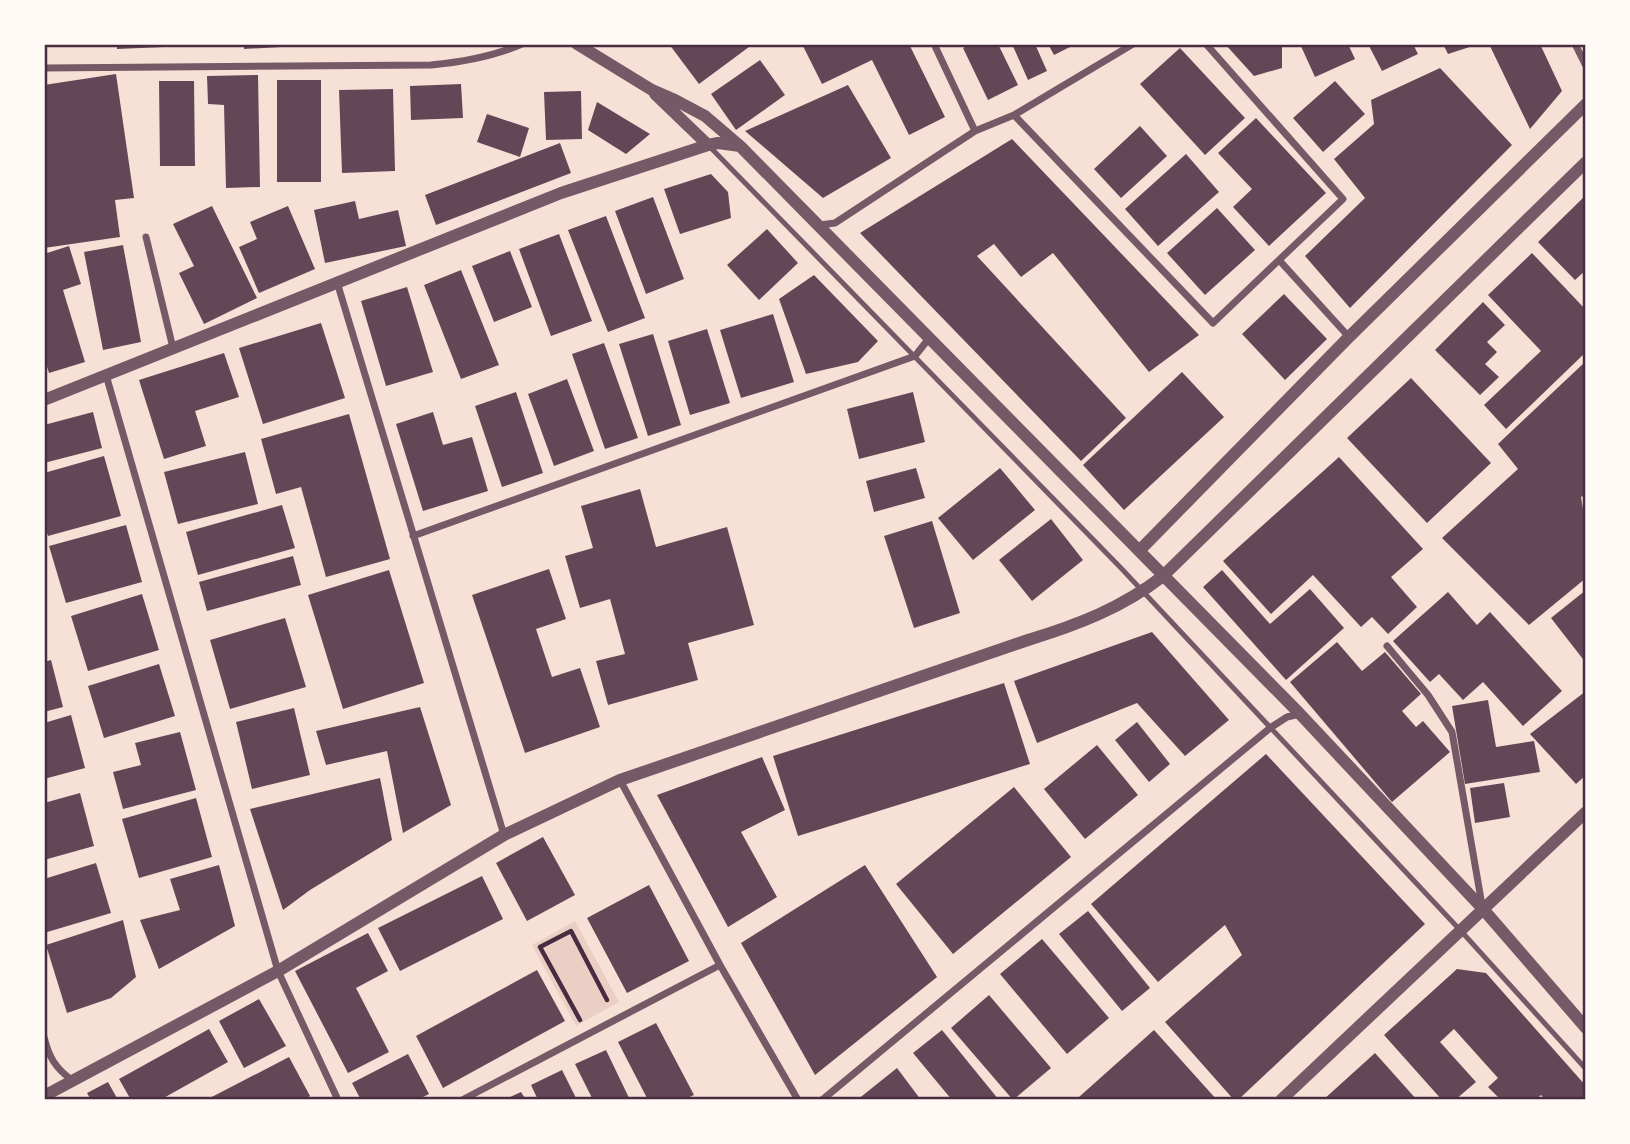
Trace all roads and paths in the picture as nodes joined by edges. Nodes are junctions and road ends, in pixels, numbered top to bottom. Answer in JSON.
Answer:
{"nodes":[{"id":1,"x":522,"y":44,"type":"edge"},
{"id":2,"x":577,"y":44,"type":"edge"},
{"id":3,"x":934,"y":44,"type":"edge"},
{"id":4,"x":1133,"y":44,"type":"edge"},
{"id":5,"x":1206,"y":44,"type":"edge"},
{"id":6,"x":1575,"y":44,"type":"edge"},
{"id":7,"x":1586,"y":66,"type":"edge"},
{"id":8,"x":44,"y":68,"type":"edge"},
{"id":9,"x":652,"y":90,"type":"junction"},
{"id":10,"x":1586,"y":104,"type":"edge"},
{"id":11,"x":1014,"y":115,"type":"junction"},
{"id":12,"x":975,"y":131,"type":"junction"},
{"id":13,"x":708,"y":145,"type":"junction"},
{"id":14,"x":740,"y":146,"type":"junction"},
{"id":15,"x":1586,"y":162,"type":"edge"},
{"id":16,"x":1586,"y":173,"type":"edge"},
{"id":17,"x":1572,"y":176,"type":"junction"},
{"id":18,"x":820,"y":225,"type":"junction"},
{"id":19,"x":146,"y":237,"type":"dead end"},
{"id":20,"x":1279,"y":260,"type":"junction"},
{"id":21,"x":337,"y":282,"type":"junction"},
{"id":22,"x":930,"y":337,"type":"junction"},
{"id":23,"x":1349,"y":337,"type":"junction"},
{"id":24,"x":173,"y":348,"type":"junction"},
{"id":25,"x":915,"y":356,"type":"junction"},
{"id":26,"x":106,"y":375,"type":"junction"},
{"id":27,"x":44,"y":400,"type":"edge"},
{"id":28,"x":413,"y":536,"type":"junction"},
{"id":29,"x":1139,"y":551,"type":"junction"},
{"id":30,"x":1163,"y":576,"type":"junction"},
{"id":31,"x":1143,"y":591,"type":"junction"},
{"id":32,"x":1387,"y":646,"type":"dead end"},
{"id":33,"x":1300,"y":714,"type":"junction"},
{"id":34,"x":1270,"y":728,"type":"junction"},
{"id":35,"x":621,"y":780,"type":"junction"},
{"id":36,"x":1586,"y":812,"type":"edge"},
{"id":37,"x":504,"y":835,"type":"junction"},
{"id":38,"x":1483,"y":909,"type":"junction"},
{"id":39,"x":1461,"y":931,"type":"junction"},
{"id":40,"x":720,"y":965,"type":"junction"},
{"id":41,"x":278,"y":971,"type":"junction"},
{"id":42,"x":607,"y":1000,"type":"dead end"},
{"id":43,"x":581,"y":1023,"type":"dead end"},
{"id":44,"x":1586,"y":1028,"type":"edge"},
{"id":45,"x":44,"y":1037,"type":"edge"},
{"id":46,"x":1586,"y":1069,"type":"edge"},
{"id":47,"x":72,"y":1080,"type":"junction"},
{"id":48,"x":44,"y":1096,"type":"edge"},
{"id":49,"x":335,"y":1099,"type":"edge"},
{"id":50,"x":462,"y":1100,"type":"edge"},
{"id":51,"x":798,"y":1100,"type":"edge"},
{"id":52,"x":822,"y":1100,"type":"edge"},
{"id":53,"x":1281,"y":1100,"type":"edge"}],
"edges":[{"from":1,"to":8,"type":"street"},
{"from":2,"to":9,"type":"street"},
{"from":3,"to":12,"type":"street"},
{"from":4,"to":11,"type":"street"},
{"from":5,"to":20,"type":"street"},
{"from":6,"to":7,"type":"street"},
{"from":9,"to":13,"type":"street"},
{"from":9,"to":14,"type":"street"},
{"from":10,"to":23,"type":"street"},
{"from":11,"to":12,"type":"street"},
{"from":11,"to":20,"type":"street"},
{"from":12,"to":18,"type":"street"},
{"from":13,"to":14,"type":"street"},
{"from":13,"to":21,"type":"street"},
{"from":13,"to":25,"type":"lane"},
{"from":14,"to":18,"type":"street"},
{"from":15,"to":17,"type":"street"},
{"from":16,"to":17,"type":"street"},
{"from":17,"to":30,"type":"street"},
{"from":18,"to":22,"type":"street"},
{"from":19,"to":24,"type":"street"},
{"from":20,"to":23,"type":"street"},
{"from":21,"to":24,"type":"street"},
{"from":21,"to":28,"type":"street"},
{"from":22,"to":25,"type":"street"},
{"from":22,"to":29,"type":"street"},
{"from":23,"to":29,"type":"street"},
{"from":24,"to":26,"type":"street"},
{"from":25,"to":28,"type":"street"},
{"from":25,"to":31,"type":"lane"},
{"from":26,"to":27,"type":"street"},
{"from":26,"to":41,"type":"street"},
{"from":28,"to":37,"type":"street"},
{"from":29,"to":30,"type":"street"},
{"from":30,"to":31,"type":"street"},
{"from":30,"to":33,"type":"street"},
{"from":31,"to":34,"type":"lane"},
{"from":31,"to":35,"type":"street"},
{"from":32,"to":38,"type":"street"},
{"from":33,"to":34,"type":"street"},
{"from":33,"to":38,"type":"street"},
{"from":34,"to":39,"type":"lane"},
{"from":34,"to":52,"type":"street"},
{"from":35,"to":37,"type":"street"},
{"from":35,"to":40,"type":"street"},
{"from":36,"to":38,"type":"street"},
{"from":37,"to":41,"type":"street"},
{"from":38,"to":39,"type":"street"},
{"from":38,"to":44,"type":"street"},
{"from":39,"to":46,"type":"lane"},
{"from":39,"to":53,"type":"street"},
{"from":40,"to":50,"type":"street"},
{"from":40,"to":51,"type":"street"},
{"from":41,"to":47,"type":"street"},
{"from":41,"to":49,"type":"street"},
{"from":42,"to":43,"type":"path"},
{"from":45,"to":47,"type":"street"},
{"from":47,"to":48,"type":"street"}]}
